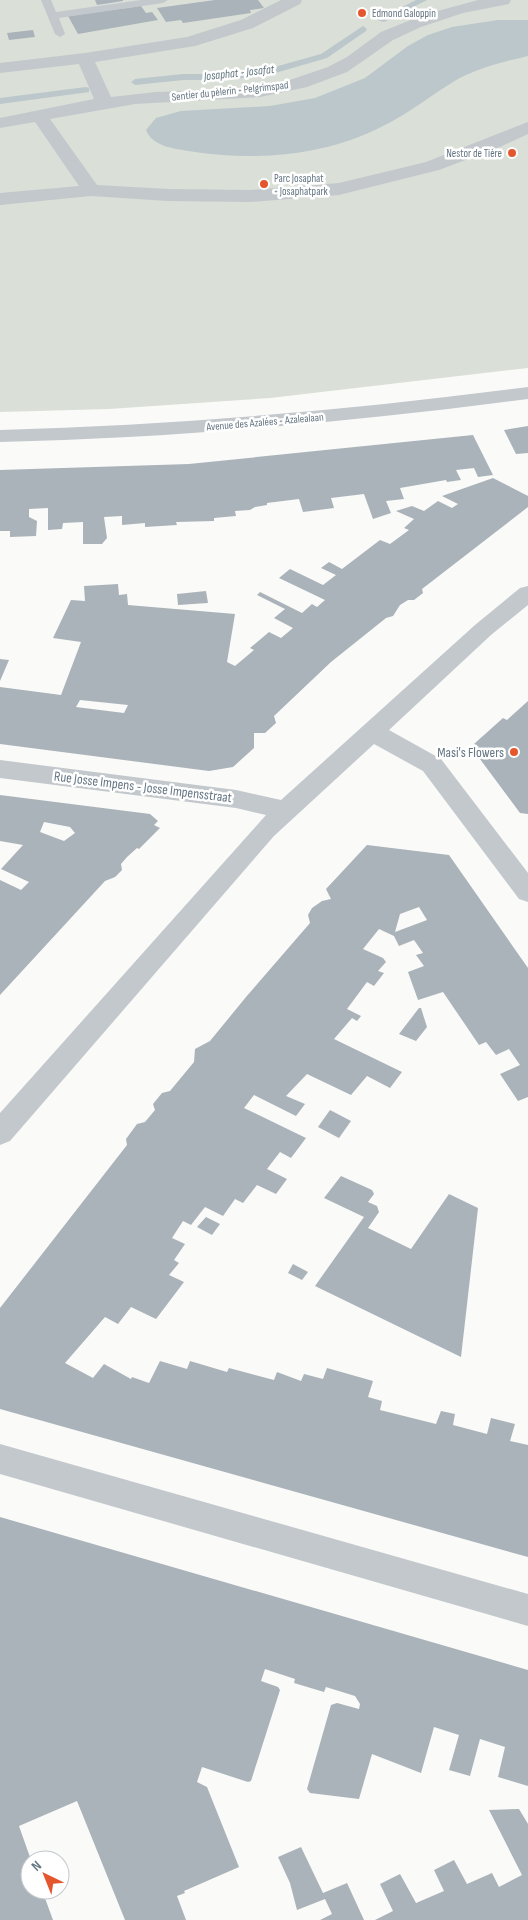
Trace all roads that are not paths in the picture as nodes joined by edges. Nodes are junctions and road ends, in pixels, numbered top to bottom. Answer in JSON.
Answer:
{"nodes":[{"id":1,"x":46,"y":0,"type":"edge"},
{"id":2,"x":163,"y":0,"type":"edge"},
{"id":3,"x":294,"y":0,"type":"edge"},
{"id":4,"x":503,"y":0,"type":"edge"},
{"id":5,"x":51,"y":16,"type":"junction"},
{"id":6,"x":60,"y":34,"type":"dead end"},
{"id":7,"x":85,"y":58,"type":"junction"},
{"id":8,"x":0,"y":68,"type":"edge"},
{"id":9,"x":104,"y":102,"type":"junction"},
{"id":10,"x":40,"y":117,"type":"junction"},
{"id":11,"x":0,"y":123,"type":"edge"},
{"id":12,"x":526,"y":133,"type":"edge"},
{"id":13,"x":91,"y":190,"type":"junction"},
{"id":14,"x":0,"y":199,"type":"edge"},
{"id":15,"x":528,"y":393,"type":"edge"},
{"id":16,"x":0,"y":436,"type":"edge"},
{"id":17,"x":528,"y":593,"type":"edge"},
{"id":18,"x":372,"y":732,"type":"junction"},
{"id":19,"x":0,"y":769,"type":"edge"},
{"id":20,"x":285,"y":810,"type":"junction"},
{"id":21,"x":516,"y":857,"type":"edge"},
{"id":22,"x":528,"y":892,"type":"edge"},
{"id":23,"x":0,"y":1133,"type":"edge"},
{"id":24,"x":0,"y":1459,"type":"edge"},
{"id":25,"x":528,"y":1610,"type":"edge"}],
"edges":[{"from":1,"to":5,"type":"lane"},
{"from":2,"to":5,"type":"lane"},
{"from":3,"to":7,"type":"street"},
{"from":4,"to":9,"type":"street","name":"Sentier du pèlerin - Pelgrimspad"},
{"from":5,"to":6,"type":"lane"},
{"from":7,"to":8,"type":"street"},
{"from":7,"to":9,"type":"street"},
{"from":9,"to":10,"type":"street","name":"Sentier du pèlerin - Pelgrimspad"},
{"from":10,"to":11,"type":"street","name":"Sentier du pèlerin - Pelgrimspad"},
{"from":10,"to":13,"type":"street"},
{"from":12,"to":13,"type":"street"},
{"from":13,"to":14,"type":"street"},
{"from":15,"to":16,"type":"street","name":"Avenue des Azalées - Azalealaan"},
{"from":17,"to":18,"type":"street"},
{"from":18,"to":20,"type":"street"},
{"from":18,"to":21,"type":"street"},
{"from":19,"to":20,"type":"street","name":"Rue Josse Impens - Josse Impensstraat"},
{"from":20,"to":23,"type":"street"},
{"from":21,"to":22,"type":"street"},
{"from":24,"to":25,"type":"street"}]}
